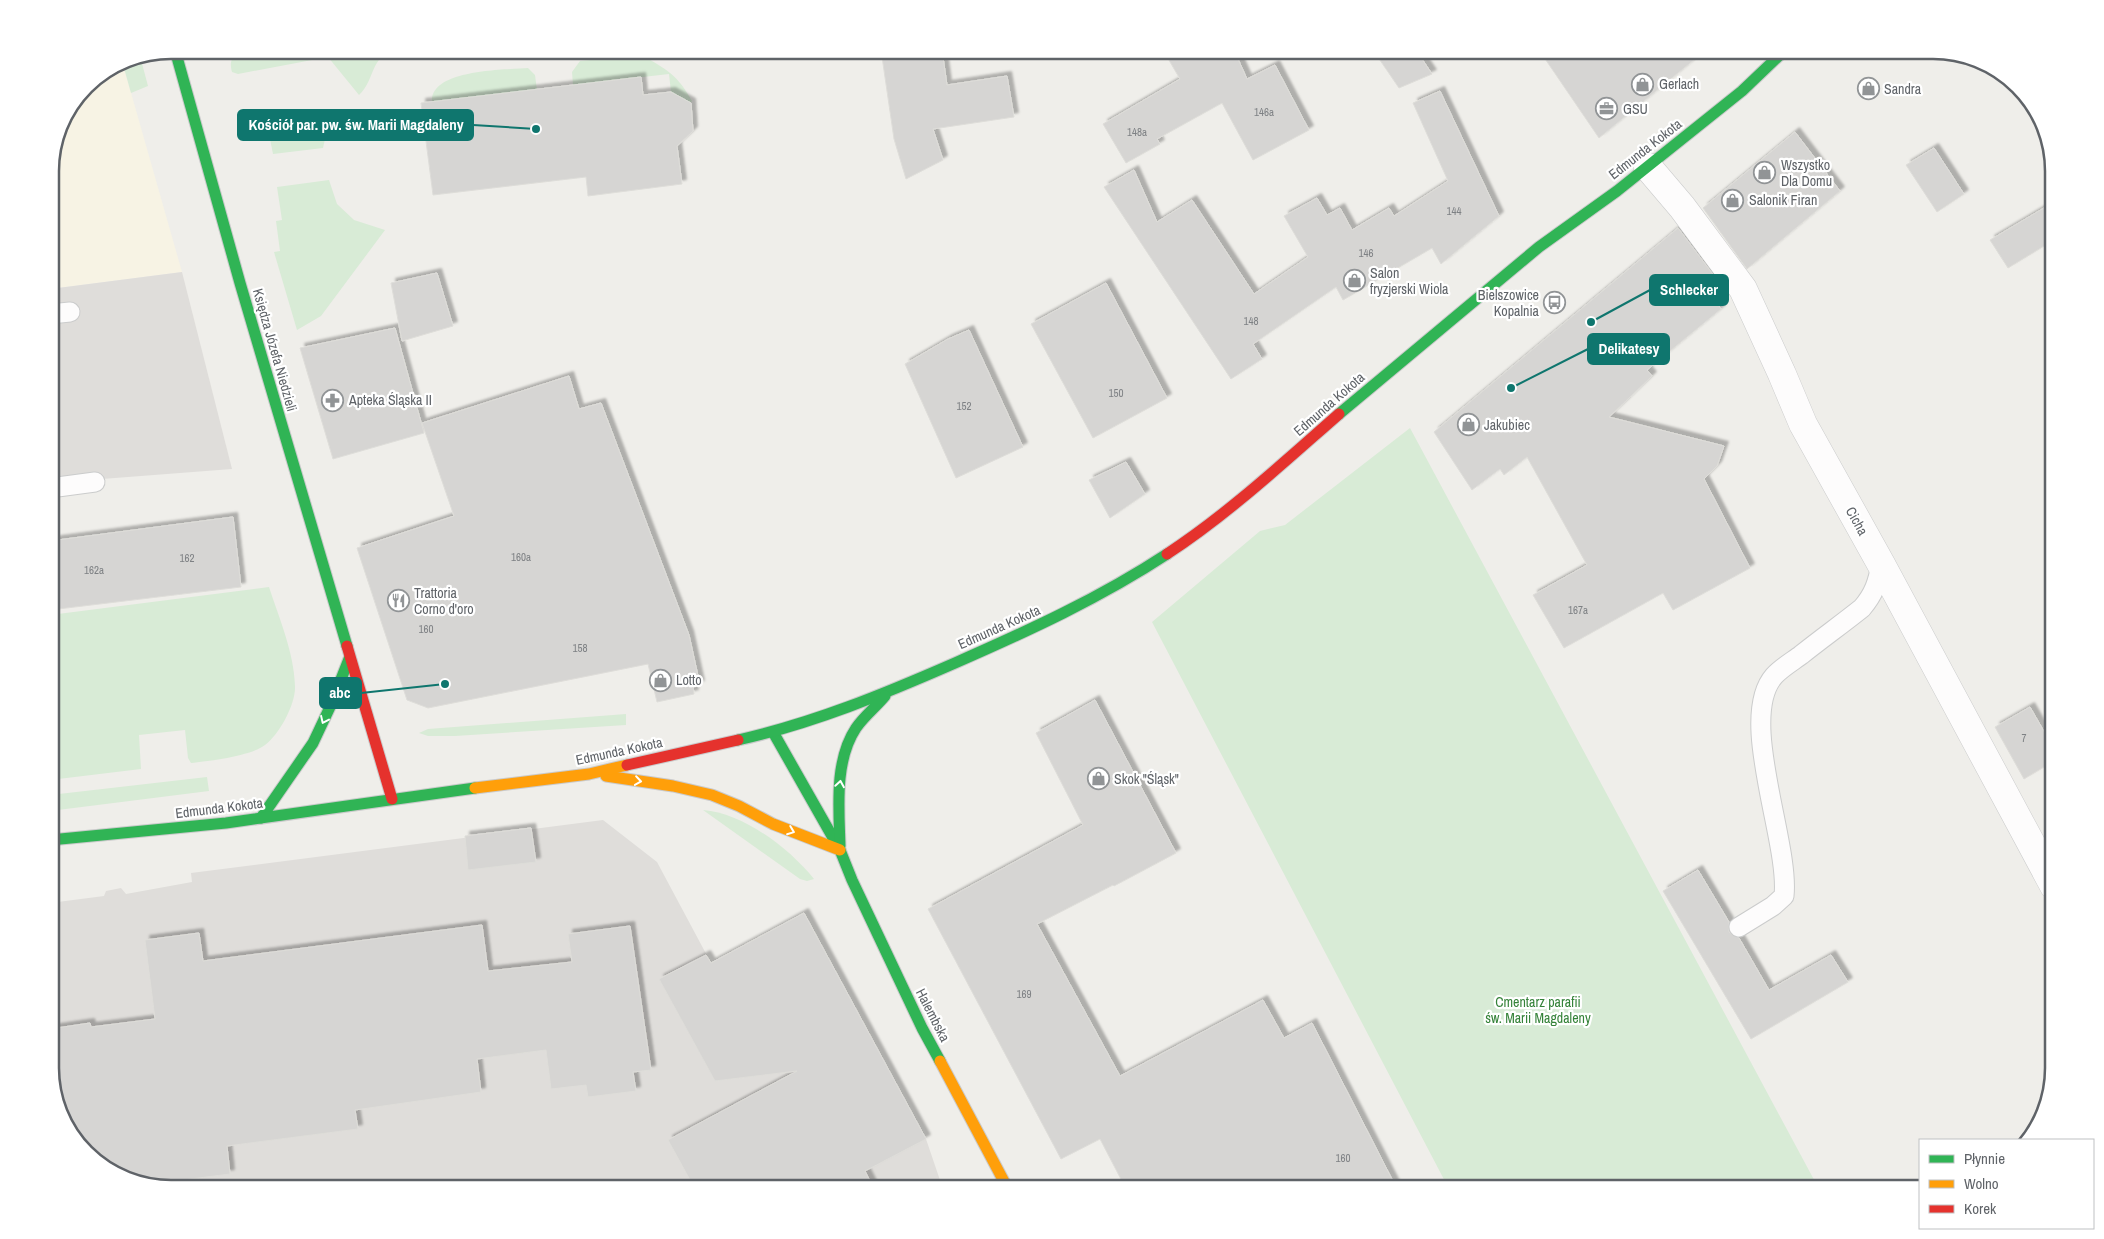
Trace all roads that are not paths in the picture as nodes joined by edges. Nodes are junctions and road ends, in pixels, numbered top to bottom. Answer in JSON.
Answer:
{"nodes":[{"id":1,"x":177,"y":59,"type":"edge"},
{"id":2,"x":1777,"y":59,"type":"edge"},
{"id":3,"x":1780,"y":59,"type":"edge"},
{"id":4,"x":1772,"y":64,"type":"junction"},
{"id":5,"x":1648,"y":167,"type":"junction"},
{"id":6,"x":70,"y":312,"type":"dead end"},
{"id":7,"x":59,"y":313,"type":"edge"},
{"id":8,"x":95,"y":482,"type":"dead end"},
{"id":9,"x":59,"y":487,"type":"edge"},
{"id":10,"x":1881,"y":564,"type":"junction"},
{"id":11,"x":349,"y":659,"type":"junction"},
{"id":12,"x":889,"y":692,"type":"junction"},
{"id":13,"x":773,"y":732,"type":"junction"},
{"id":14,"x":589,"y":774,"type":"junction"},
{"id":15,"x":392,"y":799,"type":"junction"},
{"id":16,"x":261,"y":818,"type":"junction"},
{"id":17,"x":59,"y":839,"type":"edge"},
{"id":18,"x":840,"y":850,"type":"junction"},
{"id":19,"x":2045,"y":869,"type":"edge"},
{"id":20,"x":1740,"y":927,"type":"dead end"},
{"id":21,"x":1003,"y":1180,"type":"edge"}],
"edges":[{"from":1,"to":11,"type":"street","name":"Księdza Józefa Niedzieli"},
{"from":2,"to":4,"type":"street","name":"Edmunda Kokota"},
{"from":3,"to":4,"type":"street"},
{"from":4,"to":5,"type":"street","name":"Edmunda Kokota"},
{"from":5,"to":10,"type":"street","name":"Cicha"},
{"from":5,"to":12,"type":"street","name":"Edmunda Kokota"},
{"from":6,"to":7,"type":"lane"},
{"from":8,"to":9,"type":"lane"},
{"from":10,"to":19,"type":"street","name":"Cicha"},
{"from":10,"to":20,"type":"lane"},
{"from":11,"to":15,"type":"street","name":"Księdza Józefa Niedzieli"},
{"from":11,"to":16,"type":"street","one_way":true},
{"from":12,"to":13,"type":"street","name":"Edmunda Kokota"},
{"from":18,"to":12,"type":"street","name":"Halembska","one_way":true},
{"from":13,"to":14,"type":"street","name":"Edmunda Kokota"},
{"from":13,"to":18,"type":"street","name":"Halembska"},
{"from":14,"to":15,"type":"street","name":"Edmunda Kokota"},
{"from":14,"to":18,"type":"street","one_way":true},
{"from":15,"to":16,"type":"street","name":"Edmunda Kokota"},
{"from":16,"to":17,"type":"street","name":"Edmunda Kokota"},
{"from":18,"to":21,"type":"street","name":"Halembska"}]}
